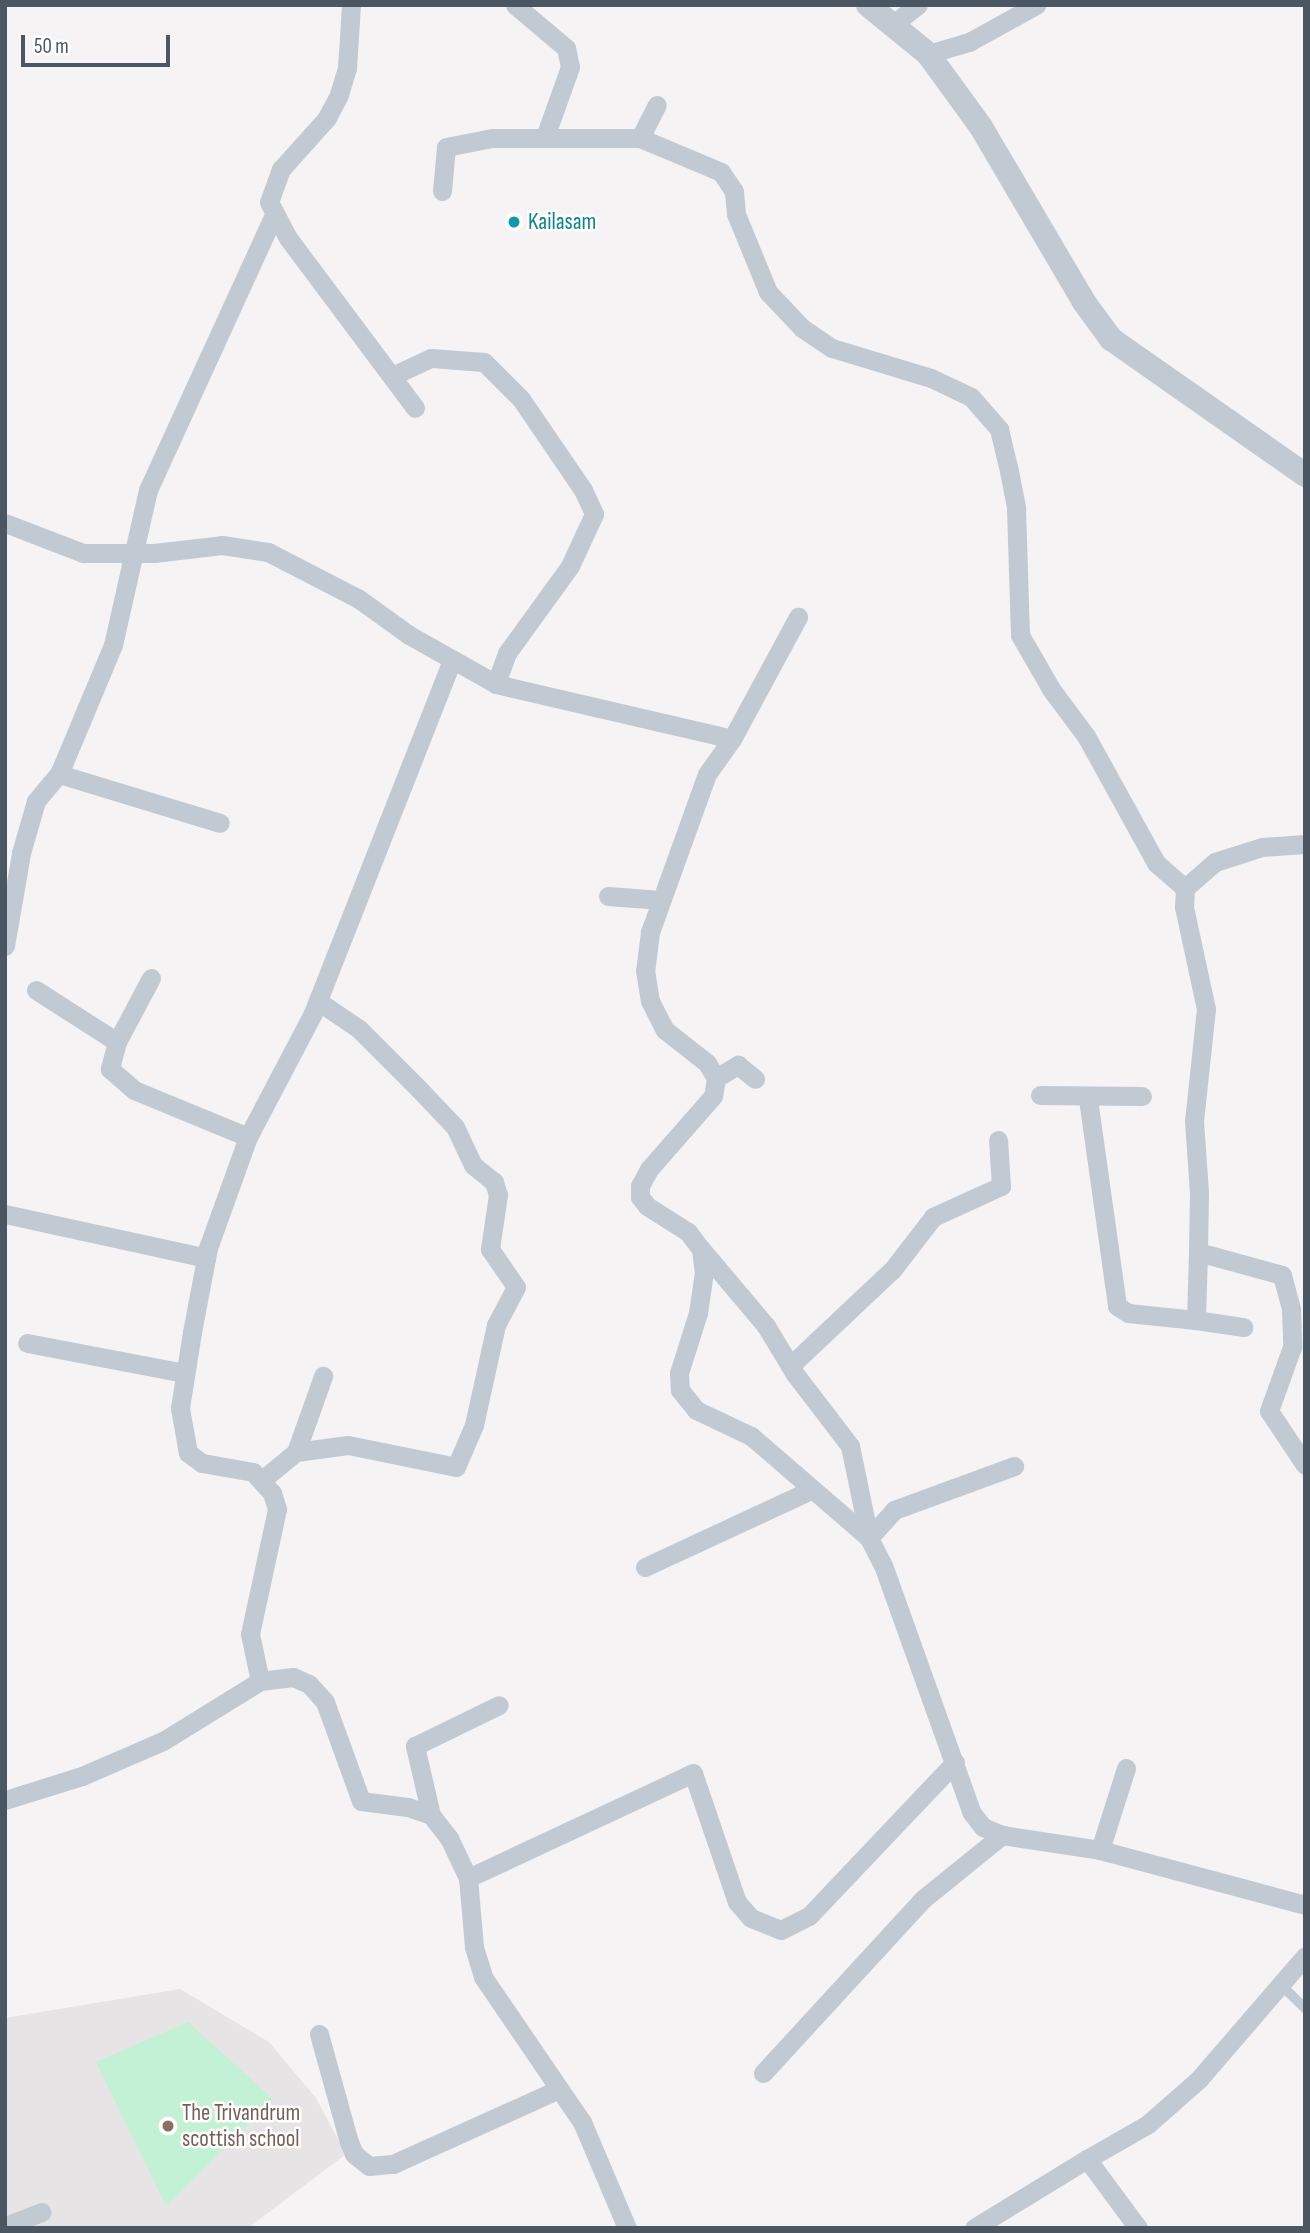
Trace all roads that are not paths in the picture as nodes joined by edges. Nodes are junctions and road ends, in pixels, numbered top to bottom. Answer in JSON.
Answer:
{"nodes":[{"id":1,"x":351,"y":5,"type":"edge"},
{"id":2,"x":515,"y":5,"type":"edge"},
{"id":3,"x":868,"y":5,"type":"edge"},
{"id":4,"x":918,"y":5,"type":"edge"},
{"id":5,"x":1036,"y":5,"type":"edge"},
{"id":6,"x":892,"y":25,"type":"junction"},
{"id":7,"x":928,"y":54,"type":"junction"},
{"id":8,"x":657,"y":105,"type":"dead end"},
{"id":9,"x":545,"y":137,"type":"junction"},
{"id":10,"x":640,"y":138,"type":"junction"},
{"id":11,"x":442,"y":191,"type":"dead end"},
{"id":12,"x":274,"y":215,"type":"junction"},
{"id":13,"x":391,"y":376,"type":"junction"},
{"id":14,"x":415,"y":408,"type":"dead end"},
{"id":15,"x":1305,"y":475,"type":"edge"},
{"id":16,"x":5,"y":523,"type":"edge"},
{"id":17,"x":134,"y":552,"type":"junction"},
{"id":18,"x":798,"y":617,"type":"dead end"},
{"id":19,"x":452,"y":660,"type":"junction"},
{"id":20,"x":496,"y":684,"type":"junction"},
{"id":21,"x":732,"y":739,"type":"junction"},
{"id":22,"x":59,"y":774,"type":"junction"},
{"id":23,"x":220,"y":822,"type":"dead end"},
{"id":24,"x":1305,"y":844,"type":"edge"},
{"id":25,"x":1185,"y":888,"type":"junction"},
{"id":26,"x":608,"y":896,"type":"dead end"},
{"id":27,"x":662,"y":900,"type":"junction"},
{"id":28,"x":5,"y":946,"type":"edge"},
{"id":29,"x":151,"y":978,"type":"dead end"},
{"id":30,"x":36,"y":990,"type":"dead end"},
{"id":31,"x":318,"y":1001,"type":"junction"},
{"id":32,"x":117,"y":1042,"type":"junction"},
{"id":33,"x":716,"y":1078,"type":"junction"},
{"id":34,"x":755,"y":1079,"type":"dead end"},
{"id":35,"x":1040,"y":1096,"type":"dead end"},
{"id":36,"x":1142,"y":1096,"type":"dead end"},
{"id":37,"x":1088,"y":1099,"type":"junction"},
{"id":38,"x":248,"y":1137,"type":"junction"},
{"id":39,"x":998,"y":1140,"type":"dead end"},
{"id":40,"x":5,"y":1214,"type":"edge"},
{"id":41,"x":701,"y":1249,"type":"junction"},
{"id":42,"x":1198,"y":1252,"type":"junction"},
{"id":43,"x":206,"y":1258,"type":"junction"},
{"id":44,"x":1196,"y":1320,"type":"junction"},
{"id":45,"x":1243,"y":1328,"type":"dead end"},
{"id":46,"x":27,"y":1343,"type":"dead end"},
{"id":47,"x":790,"y":1366,"type":"junction"},
{"id":48,"x":186,"y":1373,"type":"junction"},
{"id":49,"x":323,"y":1376,"type":"dead end"},
{"id":50,"x":296,"y":1452,"type":"junction"},
{"id":51,"x":1305,"y":1465,"type":"edge"},
{"id":52,"x":1014,"y":1466,"type":"dead end"},
{"id":53,"x":262,"y":1480,"type":"junction"},
{"id":54,"x":811,"y":1490,"type":"junction"},
{"id":55,"x":869,"y":1538,"type":"junction"},
{"id":56,"x":645,"y":1567,"type":"dead end"},
{"id":57,"x":260,"y":1681,"type":"junction"},
{"id":58,"x":499,"y":1705,"type":"dead end"},
{"id":59,"x":955,"y":1762,"type":"junction"},
{"id":60,"x":1126,"y":1768,"type":"dead end"},
{"id":61,"x":5,"y":1800,"type":"edge"},
{"id":62,"x":431,"y":1815,"type":"junction"},
{"id":63,"x":1002,"y":1835,"type":"junction"},
{"id":64,"x":1100,"y":1850,"type":"junction"},
{"id":65,"x":468,"y":1878,"type":"junction"},
{"id":66,"x":1305,"y":1905,"type":"edge"},
{"id":67,"x":1305,"y":1956,"type":"edge"},
{"id":68,"x":1282,"y":1986,"type":"junction"},
{"id":69,"x":1305,"y":2008,"type":"edge"},
{"id":70,"x":319,"y":2034,"type":"dead end"},
{"id":71,"x":763,"y":2073,"type":"dead end"},
{"id":72,"x":559,"y":2089,"type":"junction"},
{"id":73,"x":1087,"y":2159,"type":"junction"},
{"id":74,"x":41,"y":2212,"type":"dead end"},
{"id":75,"x":5,"y":2227,"type":"edge"},
{"id":76,"x":627,"y":2228,"type":"edge"},
{"id":77,"x":974,"y":2228,"type":"edge"},
{"id":78,"x":1138,"y":2228,"type":"edge"}],
"edges":[{"from":1,"to":12,"type":"street"},
{"from":2,"to":9,"type":"street"},
{"from":3,"to":6,"type":"street"},
{"from":4,"to":6,"type":"street"},
{"from":5,"to":7,"type":"street"},
{"from":6,"to":7,"type":"street"},
{"from":7,"to":15,"type":"street"},
{"from":8,"to":10,"type":"street"},
{"from":9,"to":10,"type":"street"},
{"from":9,"to":11,"type":"street"},
{"from":10,"to":25,"type":"street"},
{"from":12,"to":13,"type":"street"},
{"from":12,"to":17,"type":"street"},
{"from":13,"to":14,"type":"street"},
{"from":13,"to":20,"type":"street"},
{"from":16,"to":17,"type":"street"},
{"from":17,"to":19,"type":"street"},
{"from":17,"to":22,"type":"street"},
{"from":18,"to":21,"type":"street"},
{"from":19,"to":20,"type":"street"},
{"from":19,"to":31,"type":"street"},
{"from":20,"to":21,"type":"street"},
{"from":21,"to":27,"type":"street"},
{"from":22,"to":23,"type":"street"},
{"from":22,"to":28,"type":"street"},
{"from":24,"to":25,"type":"street"},
{"from":25,"to":42,"type":"street"},
{"from":26,"to":27,"type":"street"},
{"from":27,"to":33,"type":"street"},
{"from":29,"to":32,"type":"street"},
{"from":30,"to":32,"type":"street"},
{"from":31,"to":38,"type":"street"},
{"from":31,"to":50,"type":"street"},
{"from":32,"to":38,"type":"street"},
{"from":33,"to":34,"type":"street"},
{"from":33,"to":41,"type":"street"},
{"from":35,"to":37,"type":"street"},
{"from":36,"to":37,"type":"street"},
{"from":37,"to":44,"type":"street"},
{"from":38,"to":43,"type":"street"},
{"from":39,"to":47,"type":"street"},
{"from":40,"to":43,"type":"street"},
{"from":41,"to":47,"type":"street"},
{"from":41,"to":54,"type":"street"},
{"from":42,"to":44,"type":"street"},
{"from":42,"to":51,"type":"street"},
{"from":43,"to":48,"type":"street"},
{"from":44,"to":45,"type":"street"},
{"from":46,"to":48,"type":"street"},
{"from":47,"to":55,"type":"street"},
{"from":48,"to":53,"type":"street"},
{"from":49,"to":50,"type":"street"},
{"from":50,"to":53,"type":"street"},
{"from":52,"to":55,"type":"street"},
{"from":53,"to":57,"type":"street"},
{"from":54,"to":55,"type":"street"},
{"from":54,"to":56,"type":"street"},
{"from":55,"to":59,"type":"street"},
{"from":57,"to":61,"type":"street"},
{"from":57,"to":62,"type":"street"},
{"from":58,"to":62,"type":"street"},
{"from":59,"to":63,"type":"street"},
{"from":59,"to":65,"type":"street"},
{"from":60,"to":64,"type":"street"},
{"from":62,"to":65,"type":"street"},
{"from":63,"to":64,"type":"street"},
{"from":63,"to":71,"type":"street"},
{"from":64,"to":66,"type":"street"},
{"from":65,"to":72,"type":"street"},
{"from":67,"to":68,"type":"street"},
{"from":68,"to":69,"type":"lane"},
{"from":68,"to":73,"type":"street"},
{"from":70,"to":72,"type":"street"},
{"from":72,"to":76,"type":"street"},
{"from":73,"to":77,"type":"street"},
{"from":73,"to":78,"type":"street"},
{"from":74,"to":75,"type":"street"}]}
